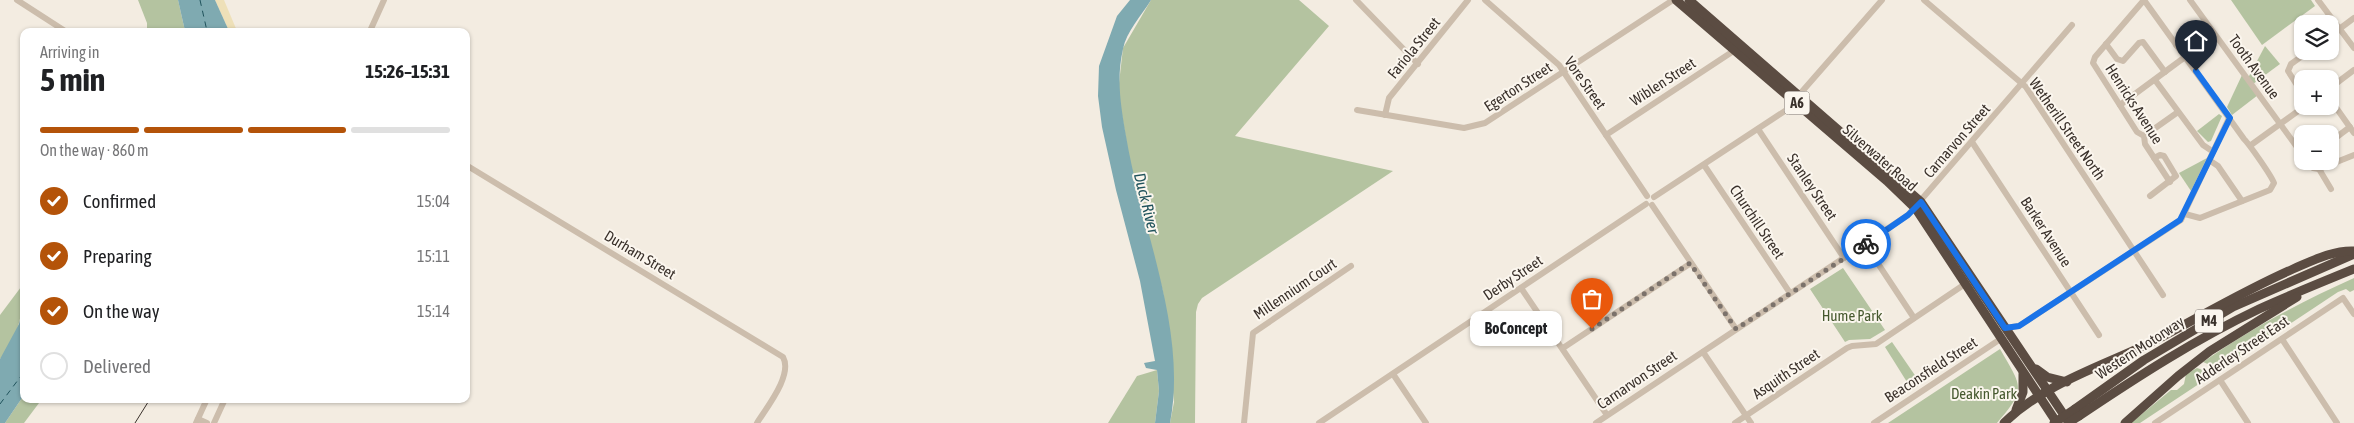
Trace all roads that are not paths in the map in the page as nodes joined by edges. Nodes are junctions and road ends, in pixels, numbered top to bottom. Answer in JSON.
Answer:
{"nodes":[{"id":1,"x":17,"y":0,"type":"edge"},
{"id":2,"x":384,"y":0,"type":"edge"},
{"id":3,"x":1356,"y":0,"type":"edge"},
{"id":4,"x":1468,"y":0,"type":"edge"},
{"id":5,"x":1485,"y":0,"type":"edge"},
{"id":6,"x":1675,"y":0,"type":"edge"},
{"id":7,"x":1689,"y":0,"type":"edge"},
{"id":8,"x":1882,"y":0,"type":"edge"},
{"id":9,"x":1924,"y":0,"type":"edge"},
{"id":10,"x":2144,"y":0,"type":"edge"},
{"id":11,"x":2190,"y":0,"type":"edge"},
{"id":12,"x":2318,"y":0,"type":"edge"},
{"id":13,"x":2329,"y":15,"type":"edge"},
{"id":14,"x":2354,"y":18,"type":"edge"},
{"id":15,"x":2206,"y":23,"type":"junction"},
{"id":16,"x":2072,"y":25,"type":"dead end"},
{"id":17,"x":60,"y":28,"type":"edge"},
{"id":18,"x":371,"y":28,"type":"edge"},
{"id":19,"x":2339,"y":29,"type":"joint"},
{"id":20,"x":2106,"y":44,"type":"junction"},
{"id":21,"x":2176,"y":45,"type":"junction"},
{"id":22,"x":2354,"y":48,"type":"edge"},
{"id":23,"x":1735,"y":50,"type":"junction"},
{"id":24,"x":2186,"y":57,"type":"junction"},
{"id":25,"x":2298,"y":60,"type":"edge"},
{"id":26,"x":1418,"y":64,"type":"junction"},
{"id":27,"x":2354,"y":70,"type":"edge"},
{"id":28,"x":1564,"y":72,"type":"junction"},
{"id":29,"x":2165,"y":72,"type":"junction"},
{"id":30,"x":2155,"y":80,"type":"junction"},
{"id":31,"x":2294,"y":81,"type":"edge"},
{"id":32,"x":2339,"y":81,"type":"edge"},
{"id":33,"x":2023,"y":84,"type":"junction"},
{"id":34,"x":1798,"y":99,"type":"junction"},
{"id":35,"x":2120,"y":105,"type":"junction"},
{"id":36,"x":1357,"y":110,"type":"dead end"},
{"id":37,"x":2178,"y":112,"type":"junction"},
{"id":38,"x":2339,"y":112,"type":"edge"},
{"id":39,"x":2294,"y":114,"type":"edge"},
{"id":40,"x":1385,"y":115,"type":"junction"},
{"id":41,"x":2230,"y":118,"type":"junction"},
{"id":42,"x":2280,"y":124,"type":"junction"},
{"id":43,"x":1758,"y":129,"type":"junction"},
{"id":44,"x":2352,"y":130,"type":"edge"},
{"id":45,"x":1606,"y":135,"type":"junction"},
{"id":46,"x":2144,"y":136,"type":"junction"},
{"id":47,"x":2339,"y":136,"type":"edge"},
{"id":48,"x":1972,"y":142,"type":"junction"},
{"id":49,"x":2294,"y":143,"type":"edge"},
{"id":50,"x":2251,"y":145,"type":"junction"},
{"id":51,"x":2212,"y":151,"type":"junction"},
{"id":52,"x":2354,"y":155,"type":"edge"},
{"id":53,"x":2154,"y":158,"type":"junction"},
{"id":54,"x":2209,"y":160,"type":"junction"},
{"id":55,"x":2339,"y":161,"type":"edge"},
{"id":56,"x":1704,"y":165,"type":"junction"},
{"id":57,"x":470,"y":167,"type":"edge"},
{"id":58,"x":2172,"y":167,"type":"junction"},
{"id":59,"x":2320,"y":170,"type":"edge"},
{"id":60,"x":2164,"y":173,"type":"junction"},
{"id":61,"x":2170,"y":182,"type":"junction"},
{"id":62,"x":2331,"y":189,"type":"dead end"},
{"id":63,"x":2150,"y":196,"type":"dead end"},
{"id":64,"x":1650,"y":197,"type":"junction"},
{"id":65,"x":2242,"y":201,"type":"junction"},
{"id":66,"x":1649,"y":205,"type":"junction"},
{"id":67,"x":1918,"y":205,"type":"junction"},
{"id":68,"x":2185,"y":214,"type":"junction"},
{"id":69,"x":1865,"y":244,"type":"junction"},
{"id":70,"x":2134,"y":251,"type":"junction"},
{"id":71,"x":2354,"y":253,"type":"edge"},
{"id":72,"x":1844,"y":258,"type":"junction"},
{"id":73,"x":1690,"y":263,"type":"junction"},
{"id":74,"x":1351,"y":266,"type":"dead end"},
{"id":75,"x":2354,"y":269,"type":"edge"},
{"id":76,"x":1965,"y":284,"type":"junction"},
{"id":77,"x":1521,"y":288,"type":"junction"},
{"id":78,"x":2307,"y":289,"type":"junction"},
{"id":79,"x":1790,"y":293,"type":"junction"},
{"id":80,"x":2071,"y":293,"type":"junction"},
{"id":81,"x":2163,"y":295,"type":"dead end"},
{"id":82,"x":2354,"y":314,"type":"edge"},
{"id":83,"x":1914,"y":318,"type":"junction"},
{"id":84,"x":2005,"y":328,"type":"junction"},
{"id":85,"x":1736,"y":329,"type":"junction"},
{"id":86,"x":2099,"y":335,"type":"dead end"},
{"id":87,"x":2002,"y":338,"type":"junction"},
{"id":88,"x":2282,"y":340,"type":"junction"},
{"id":89,"x":1563,"y":348,"type":"junction"},
{"id":90,"x":1703,"y":352,"type":"junction"},
{"id":91,"x":2028,"y":362,"type":"junction"},
{"id":92,"x":2023,"y":372,"type":"junction"},
{"id":93,"x":1393,"y":374,"type":"junction"},
{"id":94,"x":2220,"y":380,"type":"junction"},
{"id":95,"x":2067,"y":382,"type":"junction"},
{"id":96,"x":2047,"y":390,"type":"junction"},
{"id":97,"x":2038,"y":396,"type":"junction"},
{"id":98,"x":205,"y":403,"type":"edge"},
{"id":99,"x":223,"y":403,"type":"edge"},
{"id":100,"x":2015,"y":412,"type":"junction"},
{"id":101,"x":2077,"y":412,"type":"junction"},
{"id":102,"x":1608,"y":416,"type":"junction"},
{"id":103,"x":1746,"y":416,"type":"junction"},
{"id":104,"x":197,"y":421,"type":"edge"},
{"id":105,"x":207,"y":423,"type":"edge"},
{"id":106,"x":214,"y":423,"type":"edge"},
{"id":107,"x":757,"y":423,"type":"edge"},
{"id":108,"x":1244,"y":423,"type":"edge"},
{"id":109,"x":1319,"y":423,"type":"edge"},
{"id":110,"x":1426,"y":423,"type":"edge"},
{"id":111,"x":1596,"y":423,"type":"edge"},
{"id":112,"x":1735,"y":423,"type":"edge"},
{"id":113,"x":1751,"y":423,"type":"edge"},
{"id":114,"x":1874,"y":423,"type":"edge"},
{"id":115,"x":2004,"y":423,"type":"edge"},
{"id":116,"x":2056,"y":423,"type":"edge"},
{"id":117,"x":2069,"y":423,"type":"edge"},
{"id":118,"x":2127,"y":423,"type":"edge"},
{"id":119,"x":2154,"y":423,"type":"edge"},
{"id":120,"x":2248,"y":423,"type":"edge"},
{"id":121,"x":2337,"y":423,"type":"edge"}],
"edges":[{"from":1,"to":17,"type":"street"},
{"from":2,"to":18,"type":"street"},
{"from":3,"to":26,"type":"street"},
{"from":4,"to":26,"type":"street","name":"Fariola Street"},
{"from":5,"to":28,"type":"street","name":"Vore Street"},
{"from":6,"to":23,"type":"highway","name":"Silverwater Road","number":"A6"},
{"from":6,"to":28,"type":"street","name":"Egerton Street"},
{"from":7,"to":34,"type":"highway","name":"Silverwater Road","number":"A6"},
{"from":8,"to":34,"type":"street"},
{"from":9,"to":33,"type":"street","name":"Wetherill Street North"},
{"from":10,"to":20,"type":"street"},
{"from":10,"to":21,"type":"street"},
{"from":11,"to":15,"type":"street","name":"Tooth Avenue"},
{"from":12,"to":13,"type":"street"},
{"from":14,"to":19,"type":"street"},
{"from":15,"to":21,"type":"street"},
{"from":15,"to":42,"type":"street","name":"Tooth Avenue"},
{"from":16,"to":33,"type":"street","name":"Carnarvon Street"},
{"from":19,"to":22,"type":"street"},
{"from":20,"to":29,"type":"street"},
{"from":20,"to":35,"type":"street","name":"Henricks Avenue"},
{"from":21,"to":24,"type":"street"},
{"from":23,"to":34,"type":"highway","name":"Silverwater Road","number":"A6"},
{"from":23,"to":45,"type":"street","name":"Wiblen Street"},
{"from":24,"to":29,"type":"street"},
{"from":24,"to":41,"type":"street"},
{"from":25,"to":31,"type":"street"},
{"from":26,"to":40,"type":"street","name":"Fariola Street"},
{"from":27,"to":32,"type":"street"},
{"from":28,"to":40,"type":"street","name":"Egerton Street"},
{"from":28,"to":45,"type":"street","name":"Vore Street"},
{"from":29,"to":30,"type":"street"},
{"from":30,"to":35,"type":"street"},
{"from":30,"to":37,"type":"street"},
{"from":33,"to":48,"type":"street","name":"Carnarvon Street"},
{"from":33,"to":70,"type":"street","name":"Wetherill Street North"},
{"from":34,"to":43,"type":"street"},
{"from":34,"to":67,"type":"highway","name":"Silverwater Road","number":"A6"},
{"from":35,"to":46,"type":"street","name":"Henricks Avenue"},
{"from":36,"to":40,"type":"street","name":"Egerton Street"},
{"from":37,"to":46,"type":"street"},
{"from":37,"to":51,"type":"street"},
{"from":38,"to":44,"type":"street"},
{"from":39,"to":42,"type":"street"},
{"from":41,"to":50,"type":"street"},
{"from":41,"to":51,"type":"street"},
{"from":42,"to":49,"type":"street","name":"Tooth Avenue"},
{"from":42,"to":50,"type":"street"},
{"from":43,"to":56,"type":"street"},
{"from":43,"to":72,"type":"street","name":"Stanley Street"},
{"from":44,"to":47,"type":"street"},
{"from":45,"to":64,"type":"street","name":"Vore Street"},
{"from":46,"to":53,"type":"street","name":"Henricks Avenue"},
{"from":48,"to":67,"type":"street","name":"Carnarvon Street"},
{"from":48,"to":80,"type":"street","name":"Barker Avenue"},
{"from":50,"to":65,"type":"street"},
{"from":51,"to":54,"type":"street"},
{"from":52,"to":55,"type":"street"},
{"from":53,"to":58,"type":"street","name":"Henricks Avenue"},
{"from":53,"to":60,"type":"street","name":"Henricks Avenue"},
{"from":54,"to":65,"type":"street"},
{"from":54,"to":68,"type":"street"},
{"from":56,"to":64,"type":"street"},
{"from":56,"to":79,"type":"street","name":"Churchill Street"},
{"from":57,"to":107,"type":"street","name":"Durham Street"},
{"from":58,"to":60,"type":"street"},
{"from":58,"to":61,"type":"street"},
{"from":59,"to":62,"type":"street"},
{"from":60,"to":61,"type":"street","name":"Henricks Avenue"},
{"from":61,"to":63,"type":"street"},
{"from":64,"to":66,"type":"street"},
{"from":65,"to":68,"type":"street"},
{"from":66,"to":73,"type":"street"},
{"from":66,"to":77,"type":"street","name":"Derby Street"},
{"from":67,"to":69,"type":"street","name":"Carnarvon Street"},
{"from":67,"to":76,"type":"highway","name":"Silverwater Road","number":"A6"},
{"from":67,"to":84,"type":"highway","name":"Silverwater Road","number":"A6"},
{"from":68,"to":70,"type":"street"},
{"from":69,"to":72,"type":"street","name":"Carnarvon Street"},
{"from":69,"to":83,"type":"street"},
{"from":70,"to":80,"type":"street"},
{"from":70,"to":81,"type":"street","name":"Wetherill Street North"},
{"from":71,"to":95,"type":"highway"},
{"from":71,"to":101,"type":"highway","name":"Western Motorway","number":"M4"},
{"from":72,"to":79,"type":"street","name":"Carnarvon Street"},
{"from":73,"to":85,"type":"street"},
{"from":73,"to":89,"type":"street"},
{"from":74,"to":108,"type":"street","name":"Millennium Court"},
{"from":75,"to":78,"type":"highway","name":"Western Motorway","number":"M4"},
{"from":76,"to":83,"type":"street"},
{"from":76,"to":87,"type":"highway","name":"Silverwater Road","number":"A6"},
{"from":77,"to":89,"type":"street"},
{"from":77,"to":93,"type":"street","name":"Derby Street"},
{"from":78,"to":101,"type":"highway","name":"Western Motorway","number":"M4"},
{"from":78,"to":118,"type":"highway"},
{"from":79,"to":85,"type":"street","name":"Carnarvon Street"},
{"from":80,"to":84,"type":"street"},
{"from":80,"to":86,"type":"street","name":"Barker Avenue"},
{"from":82,"to":88,"type":"street","name":"Adderley Street East"},
{"from":83,"to":103,"type":"street","name":"Asquith Street"},
{"from":84,"to":91,"type":"highway","name":"Silverwater Road","number":"A6"},
{"from":85,"to":90,"type":"street","name":"Carnarvon Street"},
{"from":87,"to":92,"type":"highway","name":"Silverwater Road","number":"A6"},
{"from":87,"to":114,"type":"street","name":"Beaconsfield Street"},
{"from":88,"to":94,"type":"street","name":"Adderley Street East"},
{"from":88,"to":121,"type":"street"},
{"from":89,"to":102,"type":"street"},
{"from":90,"to":102,"type":"street","name":"Carnarvon Street"},
{"from":90,"to":103,"type":"street"},
{"from":91,"to":95,"type":"highway"},
{"from":91,"to":96,"type":"highway","name":"Silverwater Road","number":"A6"},
{"from":92,"to":97,"type":"highway","name":"Silverwater Road","number":"A6"},
{"from":92,"to":100,"type":"highway"},
{"from":93,"to":109,"type":"street","name":"Derby Street"},
{"from":93,"to":110,"type":"street"},
{"from":94,"to":119,"type":"street","name":"Adderley Street East"},
{"from":94,"to":120,"type":"street"},
{"from":95,"to":96,"type":"highway"},
{"from":96,"to":97,"type":"highway"},
{"from":96,"to":117,"type":"highway","name":"Silverwater Road","number":"A6"},
{"from":97,"to":100,"type":"highway"},
{"from":97,"to":116,"type":"highway","name":"Silverwater Road","number":"A6"},
{"from":98,"to":104,"type":"street"},
{"from":99,"to":106,"type":"street"},
{"from":100,"to":115,"type":"highway"},
{"from":101,"to":116,"type":"highway","name":"Western Motorway","number":"M4","bridge":true},
{"from":101,"to":117,"type":"highway","name":"Western Motorway","number":"M4","bridge":true},
{"from":102,"to":111,"type":"street","name":"Carnarvon Street"},
{"from":103,"to":112,"type":"street","name":"Asquith Street"},
{"from":103,"to":113,"type":"street"},
{"from":104,"to":105,"type":"street"}]}
